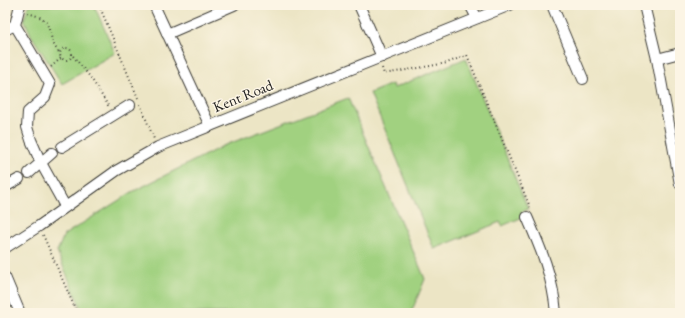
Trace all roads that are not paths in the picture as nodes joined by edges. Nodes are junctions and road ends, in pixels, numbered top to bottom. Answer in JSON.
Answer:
{"nodes":[{"id":1,"x":154,"y":5,"type":"edge"},
{"id":2,"x":234,"y":5,"type":"edge"},
{"id":3,"x":359,"y":5,"type":"edge"},
{"id":4,"x":470,"y":5,"type":"edge"},
{"id":5,"x":510,"y":5,"type":"edge"},
{"id":6,"x":552,"y":5,"type":"edge"},
{"id":7,"x":644,"y":5,"type":"edge"},
{"id":8,"x":19,"y":8,"type":"edge"},
{"id":9,"x":477,"y":18,"type":"junction"},
{"id":10,"x":15,"y":25,"type":"junction"},
{"id":11,"x":5,"y":30,"type":"edge"},
{"id":12,"x":167,"y":34,"type":"junction"},
{"id":13,"x":680,"y":54,"type":"edge"},
{"id":14,"x":380,"y":58,"type":"junction"},
{"id":15,"x":657,"y":59,"type":"junction"},
{"id":16,"x":584,"y":79,"type":"dead end"},
{"id":17,"x":130,"y":105,"type":"dead end"},
{"id":18,"x":210,"y":126,"type":"junction"},
{"id":19,"x":62,"y":147,"type":"dead end"},
{"id":20,"x":52,"y":153,"type":"dead end"},
{"id":21,"x":41,"y":163,"type":"junction"},
{"id":22,"x":679,"y":168,"type":"edge"},
{"id":23,"x":29,"y":173,"type":"dead end"},
{"id":24,"x":19,"y":179,"type":"dead end"},
{"id":25,"x":6,"y":183,"type":"edge"},
{"id":26,"x":680,"y":184,"type":"edge"},
{"id":27,"x":65,"y":206,"type":"junction"},
{"id":28,"x":527,"y":217,"type":"road end"},
{"id":29,"x":5,"y":248,"type":"edge"},
{"id":30,"x":5,"y":277,"type":"edge"},
{"id":31,"x":20,"y":313,"type":"edge"},
{"id":32,"x":556,"y":313,"type":"edge"}],
"edges":[{"from":1,"to":12,"type":"street"},
{"from":2,"to":12,"type":"street"},
{"from":3,"to":14,"type":"street"},
{"from":4,"to":9,"type":"street"},
{"from":5,"to":9,"type":"street","name":"Kent Road"},
{"from":6,"to":16,"type":"street"},
{"from":7,"to":15,"type":"street"},
{"from":8,"to":10,"type":"street"},
{"from":9,"to":14,"type":"street","name":"Kent Road"},
{"from":10,"to":11,"type":"street"},
{"from":10,"to":21,"type":"street"},
{"from":12,"to":18,"type":"street"},
{"from":13,"to":15,"type":"street"},
{"from":14,"to":18,"type":"street","name":"Kent Road"},
{"from":15,"to":22,"type":"street"},
{"from":17,"to":19,"type":"street"},
{"from":18,"to":27,"type":"street","name":"Kent Road"},
{"from":20,"to":21,"type":"street"},
{"from":21,"to":23,"type":"street"},
{"from":21,"to":27,"type":"street"},
{"from":22,"to":26,"type":"street"},
{"from":24,"to":25,"type":"street"},
{"from":27,"to":29,"type":"street","name":"Kent Road"},
{"from":28,"to":32,"type":"street"},
{"from":30,"to":31,"type":"street"}]}
